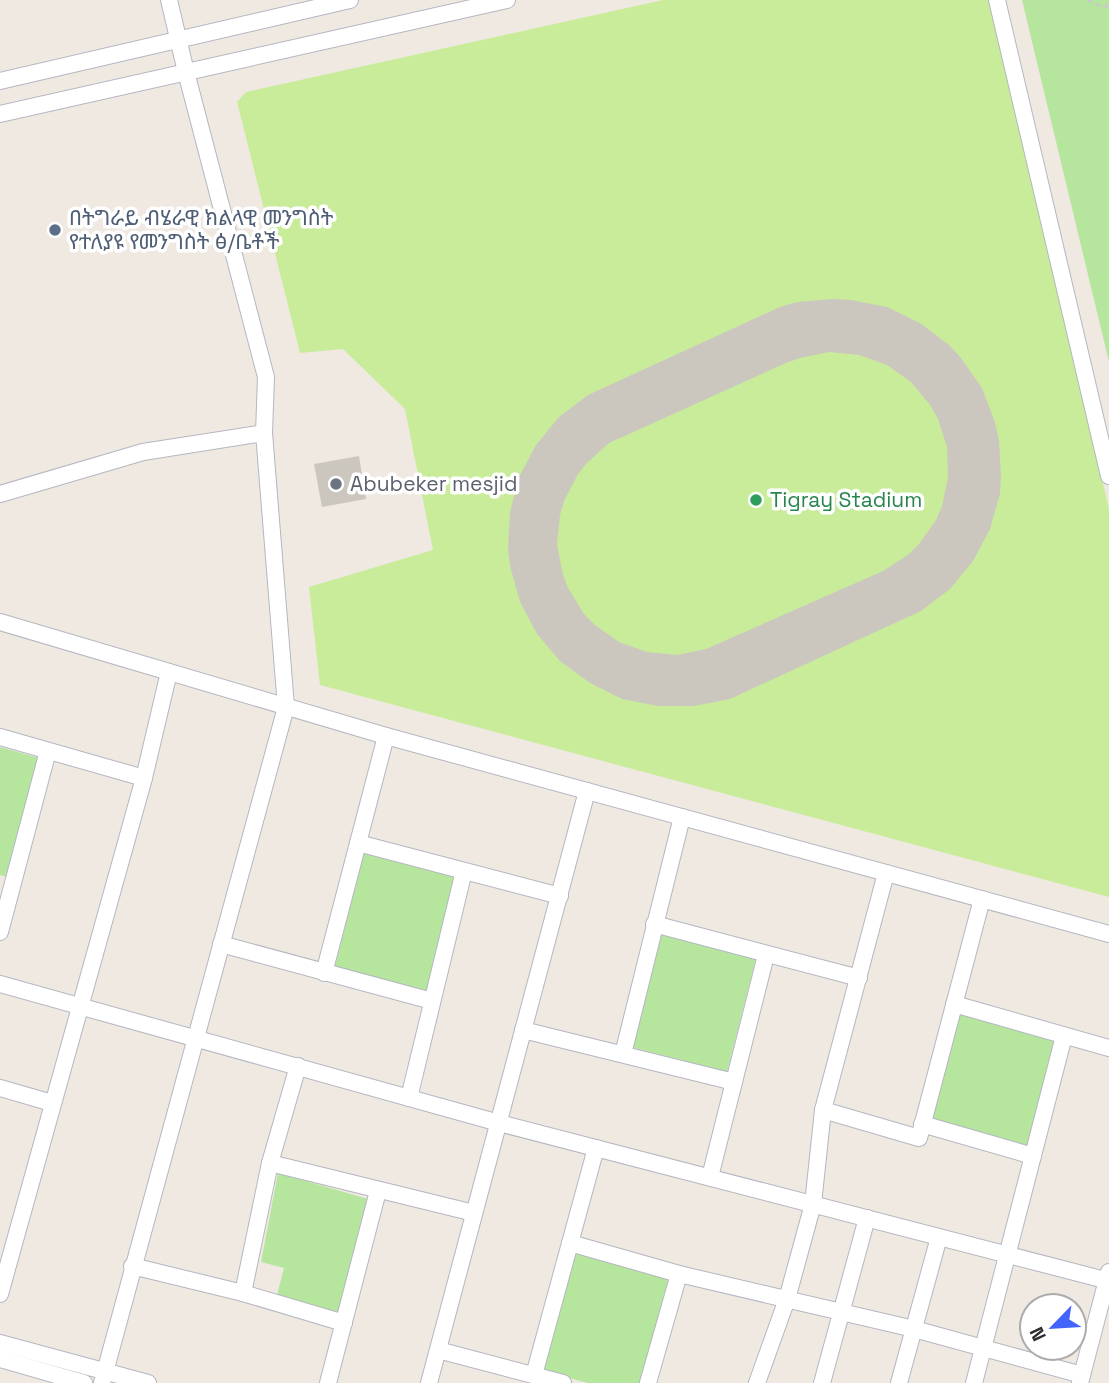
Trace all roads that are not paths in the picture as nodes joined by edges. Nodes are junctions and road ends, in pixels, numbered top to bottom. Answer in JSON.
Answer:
{"nodes":[{"id":1,"x":169,"y":0,"type":"edge"},
{"id":2,"x":349,"y":0,"type":"edge"},
{"id":3,"x":508,"y":0,"type":"edge"},
{"id":4,"x":998,"y":0,"type":"edge"},
{"id":5,"x":178,"y":38,"type":"junction"},
{"id":6,"x":186,"y":72,"type":"junction"},
{"id":7,"x":0,"y":82,"type":"edge"},
{"id":8,"x":0,"y":114,"type":"edge"},
{"id":9,"x":264,"y":433,"type":"junction"},
{"id":10,"x":1109,"y":475,"type":"edge"},
{"id":11,"x":0,"y":494,"type":"edge"},
{"id":12,"x":0,"y":622,"type":"edge"},
{"id":13,"x":169,"y":672,"type":"junction"},
{"id":14,"x":286,"y":707,"type":"junction"},
{"id":15,"x":386,"y":736,"type":"junction"},
{"id":16,"x":0,"y":737,"type":"edge"},
{"id":17,"x":48,"y":751,"type":"junction"},
{"id":18,"x":144,"y":778,"type":"junction"},
{"id":19,"x":587,"y":790,"type":"junction"},
{"id":20,"x":682,"y":817,"type":"junction"},
{"id":21,"x":358,"y":843,"type":"junction"},
{"id":22,"x":464,"y":871,"type":"junction"},
{"id":23,"x":886,"y":873,"type":"junction"},
{"id":24,"x":6,"y":884,"type":"edge"},
{"id":25,"x":560,"y":896,"type":"junction"},
{"id":26,"x":982,"y":899,"type":"junction"},
{"id":27,"x":654,"y":924,"type":"junction"},
{"id":28,"x":0,"y":932,"type":"edge"},
{"id":29,"x":1109,"y":934,"type":"edge"},
{"id":30,"x":221,"y":944,"type":"junction"},
{"id":31,"x":766,"y":955,"type":"junction"},
{"id":32,"x":324,"y":973,"type":"junction"},
{"id":33,"x":859,"y":978,"type":"junction"},
{"id":34,"x":0,"y":984,"type":"edge"},
{"id":35,"x":432,"y":1001,"type":"junction"},
{"id":36,"x":954,"y":1004,"type":"junction"},
{"id":37,"x":82,"y":1006,"type":"junction"},
{"id":38,"x":523,"y":1030,"type":"junction"},
{"id":39,"x":1064,"y":1036,"type":"junction"},
{"id":40,"x":195,"y":1038,"type":"junction"},
{"id":41,"x":1109,"y":1048,"type":"edge"},
{"id":42,"x":623,"y":1054,"type":"junction"},
{"id":43,"x":298,"y":1066,"type":"junction"},
{"id":44,"x":734,"y":1082,"type":"junction"},
{"id":45,"x":0,"y":1088,"type":"edge"},
{"id":46,"x":409,"y":1098,"type":"junction"},
{"id":47,"x":52,"y":1103,"type":"junction"},
{"id":48,"x":823,"y":1110,"type":"junction"},
{"id":49,"x":499,"y":1123,"type":"junction"},
{"id":50,"x":922,"y":1124,"type":"junction"},
{"id":51,"x":596,"y":1148,"type":"junction"},
{"id":52,"x":1033,"y":1156,"type":"junction"},
{"id":53,"x":270,"y":1163,"type":"junction"},
{"id":54,"x":710,"y":1177,"type":"junction"},
{"id":55,"x":378,"y":1191,"type":"junction"},
{"id":56,"x":813,"y":1204,"type":"junction"},
{"id":57,"x":474,"y":1213,"type":"junction"},
{"id":58,"x":867,"y":1218,"type":"junction"},
{"id":59,"x":939,"y":1237,"type":"junction"},
{"id":60,"x":570,"y":1243,"type":"junction"},
{"id":61,"x":1007,"y":1255,"type":"junction"},
{"id":62,"x":132,"y":1266,"type":"junction"},
{"id":63,"x":679,"y":1274,"type":"junction"},
{"id":64,"x":1108,"y":1278,"type":"edge"},
{"id":65,"x":243,"y":1293,"type":"junction"},
{"id":66,"x":0,"y":1294,"type":"edge"},
{"id":67,"x":787,"y":1299,"type":"junction"},
{"id":68,"x":842,"y":1311,"type":"junction"},
{"id":69,"x":344,"y":1323,"type":"junction"},
{"id":70,"x":914,"y":1329,"type":"junction"},
{"id":71,"x":0,"y":1343,"type":"edge"},
{"id":72,"x":983,"y":1348,"type":"junction"},
{"id":73,"x":438,"y":1350,"type":"junction"},
{"id":74,"x":0,"y":1359,"type":"edge"},
{"id":75,"x":534,"y":1376,"type":"junction"},
{"id":76,"x":103,"y":1377,"type":"edge"},
{"id":77,"x":1081,"y":1379,"type":"edge"},
{"id":78,"x":84,"y":1383,"type":"edge"},
{"id":79,"x":148,"y":1383,"type":"edge"},
{"id":80,"x":328,"y":1383,"type":"edge"},
{"id":81,"x":429,"y":1383,"type":"edge"},
{"id":82,"x":563,"y":1383,"type":"edge"},
{"id":83,"x":648,"y":1383,"type":"edge"},
{"id":84,"x":757,"y":1383,"type":"edge"},
{"id":85,"x":822,"y":1383,"type":"edge"},
{"id":86,"x":899,"y":1383,"type":"edge"},
{"id":87,"x":974,"y":1383,"type":"edge"}],
"edges":[{"from":1,"to":5,"type":"street"},
{"from":2,"to":5,"type":"street"},
{"from":3,"to":6,"type":"street"},
{"from":4,"to":10,"type":"street"},
{"from":5,"to":6,"type":"street"},
{"from":5,"to":7,"type":"street"},
{"from":6,"to":8,"type":"street"},
{"from":6,"to":9,"type":"street"},
{"from":9,"to":11,"type":"street"},
{"from":9,"to":14,"type":"street"},
{"from":12,"to":13,"type":"street"},
{"from":13,"to":14,"type":"street"},
{"from":13,"to":18,"type":"street"},
{"from":14,"to":15,"type":"street"},
{"from":14,"to":30,"type":"street"},
{"from":15,"to":19,"type":"street"},
{"from":15,"to":21,"type":"street"},
{"from":16,"to":17,"type":"street"},
{"from":17,"to":18,"type":"street"},
{"from":17,"to":24,"type":"street"},
{"from":18,"to":37,"type":"street"},
{"from":19,"to":20,"type":"street"},
{"from":19,"to":25,"type":"street"},
{"from":20,"to":23,"type":"street"},
{"from":20,"to":27,"type":"street"},
{"from":21,"to":22,"type":"street"},
{"from":21,"to":32,"type":"street"},
{"from":22,"to":25,"type":"street"},
{"from":22,"to":35,"type":"street"},
{"from":23,"to":26,"type":"street"},
{"from":23,"to":33,"type":"street"},
{"from":24,"to":28,"type":"street"},
{"from":25,"to":38,"type":"street"},
{"from":26,"to":29,"type":"street"},
{"from":26,"to":36,"type":"street"},
{"from":27,"to":31,"type":"street"},
{"from":27,"to":42,"type":"street"},
{"from":30,"to":32,"type":"street"},
{"from":30,"to":40,"type":"street"},
{"from":31,"to":33,"type":"street"},
{"from":31,"to":44,"type":"street"},
{"from":32,"to":35,"type":"street"},
{"from":33,"to":48,"type":"street"},
{"from":34,"to":37,"type":"street"},
{"from":35,"to":46,"type":"street"},
{"from":36,"to":39,"type":"street"},
{"from":36,"to":50,"type":"street"},
{"from":37,"to":40,"type":"street"},
{"from":37,"to":47,"type":"street"},
{"from":38,"to":42,"type":"street"},
{"from":38,"to":49,"type":"street"},
{"from":39,"to":41,"type":"street"},
{"from":39,"to":52,"type":"street"},
{"from":40,"to":43,"type":"street"},
{"from":40,"to":62,"type":"street"},
{"from":42,"to":44,"type":"street"},
{"from":43,"to":46,"type":"street"},
{"from":43,"to":53,"type":"street"},
{"from":44,"to":54,"type":"street"},
{"from":45,"to":47,"type":"street"},
{"from":46,"to":49,"type":"street"},
{"from":47,"to":66,"type":"street"},
{"from":48,"to":50,"type":"street"},
{"from":48,"to":56,"type":"street"},
{"from":49,"to":51,"type":"street"},
{"from":49,"to":57,"type":"street"},
{"from":50,"to":52,"type":"street"},
{"from":51,"to":54,"type":"street"},
{"from":51,"to":60,"type":"street"},
{"from":52,"to":61,"type":"street"},
{"from":53,"to":55,"type":"street"},
{"from":53,"to":65,"type":"street"},
{"from":54,"to":56,"type":"street"},
{"from":55,"to":57,"type":"street"},
{"from":55,"to":69,"type":"street"},
{"from":56,"to":58,"type":"street"},
{"from":56,"to":67,"type":"street"},
{"from":57,"to":73,"type":"street"},
{"from":58,"to":59,"type":"street"},
{"from":58,"to":68,"type":"street"},
{"from":59,"to":61,"type":"street"},
{"from":59,"to":70,"type":"street"},
{"from":60,"to":63,"type":"street"},
{"from":60,"to":75,"type":"street"},
{"from":61,"to":64,"type":"street"},
{"from":61,"to":72,"type":"street"},
{"from":62,"to":65,"type":"street"},
{"from":62,"to":76,"type":"street"},
{"from":63,"to":67,"type":"street"},
{"from":63,"to":83,"type":"street"},
{"from":64,"to":77,"type":"street"},
{"from":65,"to":69,"type":"street"},
{"from":67,"to":68,"type":"street"},
{"from":67,"to":84,"type":"street"},
{"from":68,"to":70,"type":"street"},
{"from":68,"to":85,"type":"street"},
{"from":69,"to":80,"type":"street"},
{"from":70,"to":72,"type":"street"},
{"from":70,"to":86,"type":"street"},
{"from":71,"to":76,"type":"street"},
{"from":72,"to":77,"type":"street"},
{"from":72,"to":87,"type":"street"},
{"from":73,"to":75,"type":"street"},
{"from":73,"to":81,"type":"street"},
{"from":74,"to":78,"type":"street"},
{"from":75,"to":82,"type":"street"},
{"from":76,"to":79,"type":"street"}]}
